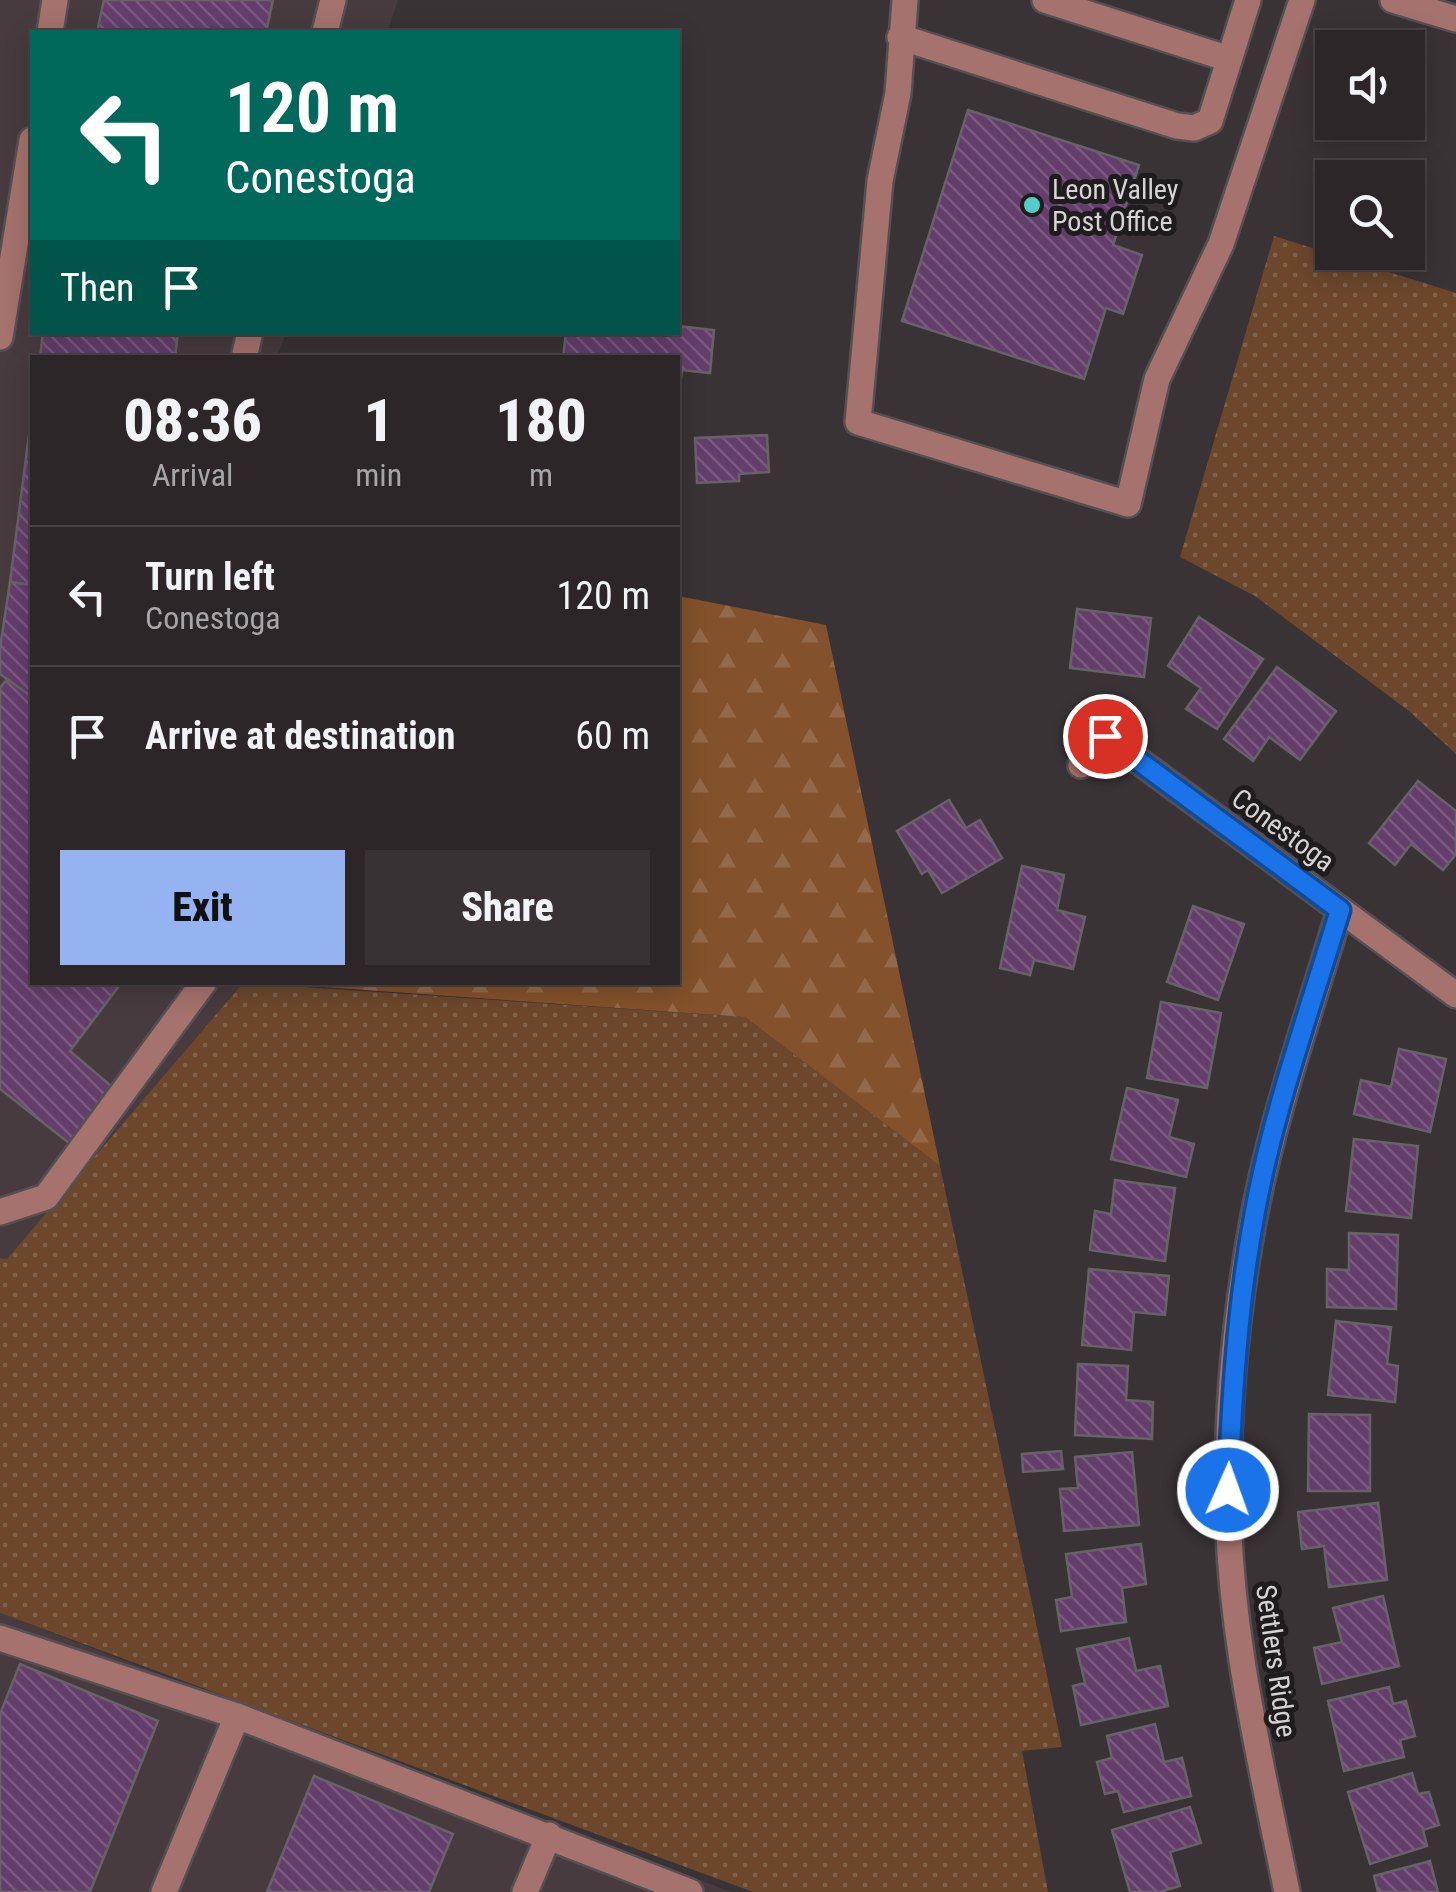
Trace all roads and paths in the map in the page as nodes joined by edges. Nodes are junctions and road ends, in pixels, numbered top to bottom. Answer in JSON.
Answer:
{"nodes":[{"id":1,"x":56,"y":0,"type":"edge"},
{"id":2,"x":333,"y":0,"type":"edge"},
{"id":3,"x":905,"y":0,"type":"edge"},
{"id":4,"x":1046,"y":0,"type":"edge"},
{"id":5,"x":1248,"y":0,"type":"edge"},
{"id":6,"x":1302,"y":0,"type":"edge"},
{"id":7,"x":1393,"y":0,"type":"edge"},
{"id":8,"x":1445,"y":11,"type":"edge"},
{"id":9,"x":50,"y":30,"type":"edge"},
{"id":10,"x":326,"y":30,"type":"edge"},
{"id":11,"x":900,"y":37,"type":"junction"},
{"id":12,"x":1229,"y":59,"type":"junction"},
{"id":13,"x":30,"y":152,"type":"edge"},
{"id":14,"x":0,"y":337,"type":"edge"},
{"id":15,"x":1080,"y":765,"type":"dead end"},
{"id":16,"x":1340,"y":910,"type":"junction"},
{"id":17,"x":202,"y":985,"type":"edge"},
{"id":18,"x":1456,"y":996,"type":"edge"},
{"id":19,"x":0,"y":1212,"type":"edge"},
{"id":20,"x":0,"y":1638,"type":"edge"},
{"id":21,"x":237,"y":1716,"type":"junction"},
{"id":22,"x":549,"y":1835,"type":"junction"},
{"id":23,"x":164,"y":1892,"type":"edge"},
{"id":24,"x":525,"y":1892,"type":"edge"},
{"id":25,"x":690,"y":1892,"type":"edge"},
{"id":26,"x":1287,"y":1892,"type":"edge"}],
"edges":[{"from":1,"to":9,"type":"street"},
{"from":2,"to":10,"type":"street"},
{"from":3,"to":11,"type":"street"},
{"from":4,"to":12,"type":"street"},
{"from":5,"to":12,"type":"street"},
{"from":6,"to":11,"type":"street"},
{"from":7,"to":8,"type":"street"},
{"from":11,"to":12,"type":"street"},
{"from":13,"to":14,"type":"street"},
{"from":15,"to":16,"type":"street","name":"Conestoga"},
{"from":16,"to":18,"type":"street","name":"Conestoga"},
{"from":16,"to":26,"type":"street","name":"Settlers Ridge"},
{"from":17,"to":19,"type":"street"},
{"from":20,"to":21,"type":"street"},
{"from":21,"to":22,"type":"street"},
{"from":21,"to":23,"type":"street"},
{"from":22,"to":24,"type":"street"},
{"from":22,"to":25,"type":"street"}]}
